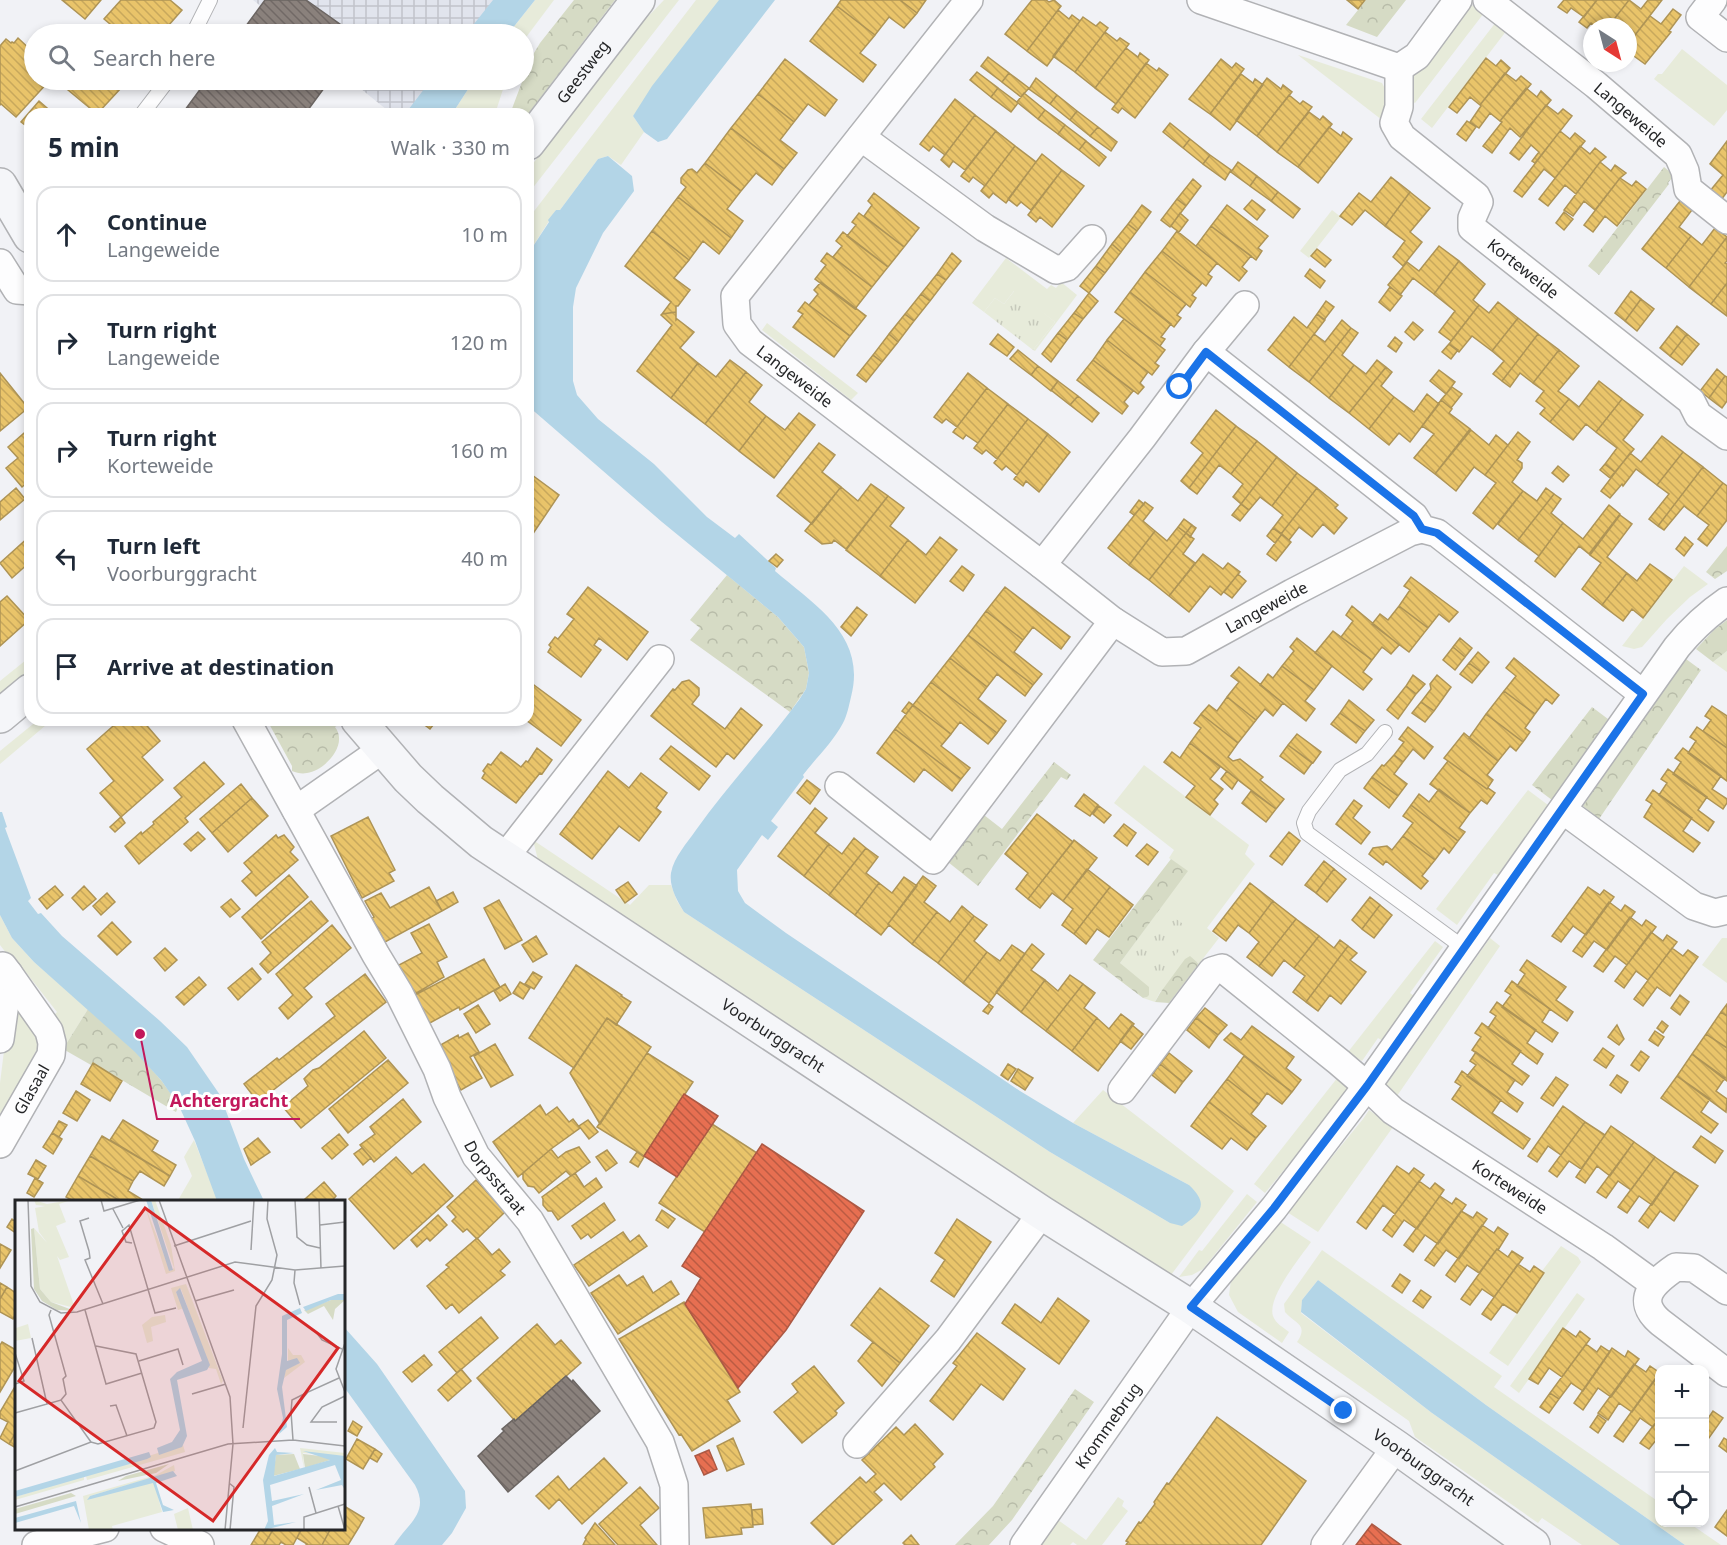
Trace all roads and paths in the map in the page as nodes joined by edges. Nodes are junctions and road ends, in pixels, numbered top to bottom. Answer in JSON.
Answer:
{"nodes":[{"id":1,"x":210,"y":0,"type":"edge"},
{"id":2,"x":639,"y":0,"type":"edge"},
{"id":3,"x":969,"y":0,"type":"edge"},
{"id":4,"x":1201,"y":0,"type":"edge"},
{"id":5,"x":1458,"y":0,"type":"edge"},
{"id":6,"x":1487,"y":0,"type":"edge"},
{"id":7,"x":1713,"y":0,"type":"edge"},
{"id":8,"x":198,"y":24,"type":"edge"},
{"id":9,"x":1727,"y":38,"type":"edge"},
{"id":10,"x":1399,"y":68,"type":"junction"},
{"id":11,"x":160,"y":90,"type":"edge"},
{"id":12,"x":147,"y":108,"type":"edge"},
{"id":13,"x":534,"y":135,"type":"edge"},
{"id":14,"x":861,"y":137,"type":"junction"},
{"id":15,"x":0,"y":185,"type":"edge"},
{"id":16,"x":1727,"y":220,"type":"edge"},
{"id":17,"x":24,"y":226,"type":"edge"},
{"id":18,"x":1092,"y":239,"type":"dead end"},
{"id":19,"x":0,"y":263,"type":"edge"},
{"id":20,"x":24,"y":291,"type":"edge"},
{"id":21,"x":1245,"y":305,"type":"dead end"},
{"id":22,"x":1206,"y":352,"type":"junction"},
{"id":23,"x":1727,"y":436,"type":"edge"},
{"id":24,"x":1422,"y":529,"type":"junction"},
{"id":25,"x":1042,"y":565,"type":"junction"},
{"id":26,"x":1727,"y":601,"type":"edge"},
{"id":27,"x":1113,"y":621,"type":"junction"},
{"id":28,"x":660,"y":659,"type":"dead end"},
{"id":29,"x":1643,"y":694,"type":"junction"},
{"id":30,"x":24,"y":696,"type":"edge"},
{"id":31,"x":0,"y":716,"type":"edge"},
{"id":32,"x":249,"y":726,"type":"edge"},
{"id":33,"x":363,"y":726,"type":"edge"},
{"id":34,"x":1385,"y":732,"type":"dead end"},
{"id":35,"x":383,"y":749,"type":"junction"},
{"id":36,"x":839,"y":786,"type":"dead end"},
{"id":37,"x":296,"y":810,"type":"junction"},
{"id":38,"x":1563,"y":810,"type":"junction"},
{"id":39,"x":505,"y":857,"type":"junction"},
{"id":40,"x":1727,"y":910,"type":"edge"},
{"id":41,"x":1464,"y":948,"type":"junction"},
{"id":42,"x":4,"y":968,"type":"edge"},
{"id":43,"x":0,"y":1040,"type":"edge"},
{"id":44,"x":1367,"y":1086,"type":"junction"},
{"id":45,"x":1122,"y":1090,"type":"dead end"},
{"id":46,"x":0,"y":1144,"type":"edge"},
{"id":47,"x":1042,"y":1213,"type":"junction"},
{"id":48,"x":1654,"y":1284,"type":"junction"},
{"id":49,"x":1727,"y":1291,"type":"edge"},
{"id":50,"x":1191,"y":1307,"type":"junction"},
{"id":51,"x":1727,"y":1372,"type":"edge"},
{"id":52,"x":858,"y":1444,"type":"dead end"},
{"id":53,"x":1396,"y":1447,"type":"junction"},
{"id":54,"x":97,"y":1530,"type":"edge"},
{"id":55,"x":168,"y":1530,"type":"edge"},
{"id":56,"x":36,"y":1545,"type":"edge"},
{"id":57,"x":200,"y":1545,"type":"edge"},
{"id":58,"x":675,"y":1545,"type":"edge"},
{"id":59,"x":1024,"y":1545,"type":"edge"},
{"id":60,"x":1325,"y":1545,"type":"edge"},
{"id":61,"x":1533,"y":1545,"type":"edge"}],
"edges":[{"from":1,"to":8,"type":"lane"},
{"from":2,"to":13,"type":"street","name":"Geestweg"},
{"from":3,"to":14,"type":"street","name":"Langeweide"},
{"from":4,"to":10,"type":"street"},
{"from":5,"to":10,"type":"street"},
{"from":6,"to":16,"type":"street","name":"Langeweide"},
{"from":7,"to":9,"type":"street"},
{"from":10,"to":23,"type":"street","name":"Korteweide"},
{"from":11,"to":12,"type":"lane"},
{"from":14,"to":18,"type":"street"},
{"from":14,"to":25,"type":"street","name":"Langeweide"},
{"from":15,"to":17,"type":"street"},
{"from":19,"to":20,"type":"street"},
{"from":21,"to":22,"type":"street"},
{"from":22,"to":24,"type":"street"},
{"from":22,"to":25,"type":"street"},
{"from":24,"to":27,"type":"street","name":"Langeweide"},
{"from":24,"to":29,"type":"street"},
{"from":25,"to":27,"type":"street","name":"Langeweide"},
{"from":26,"to":29,"type":"street"},
{"from":27,"to":36,"type":"street"},
{"from":28,"to":39,"type":"street"},
{"from":29,"to":38,"type":"street"},
{"from":30,"to":31,"type":"street"},
{"from":32,"to":37,"type":"street","name":"Dorpsstraat"},
{"from":33,"to":35,"type":"street","name":"Voorburggracht"},
{"from":34,"to":41,"type":"lane"},
{"from":35,"to":37,"type":"street"},
{"from":35,"to":39,"type":"street","name":"Voorburggracht"},
{"from":37,"to":58,"type":"street","name":"Dorpsstraat"},
{"from":38,"to":40,"type":"street"},
{"from":38,"to":41,"type":"street"},
{"from":39,"to":47,"type":"street","name":"Voorburggracht"},
{"from":41,"to":44,"type":"street"},
{"from":42,"to":43,"type":"street","name":"Glasaal"},
{"from":42,"to":46,"type":"street","name":"Glasaal"},
{"from":44,"to":45,"type":"street"},
{"from":44,"to":48,"type":"street","name":"Korteweide"},
{"from":44,"to":50,"type":"street"},
{"from":47,"to":50,"type":"street","name":"Voorburggracht"},
{"from":47,"to":52,"type":"street"},
{"from":48,"to":49,"type":"street"},
{"from":48,"to":51,"type":"street"},
{"from":50,"to":53,"type":"street","name":"Voorburggracht"},
{"from":50,"to":59,"type":"street","name":"Krommebrug"},
{"from":53,"to":60,"type":"street"},
{"from":53,"to":61,"type":"street","name":"Voorburggracht"},
{"from":54,"to":56,"type":"street"},
{"from":55,"to":57,"type":"street"}]}
